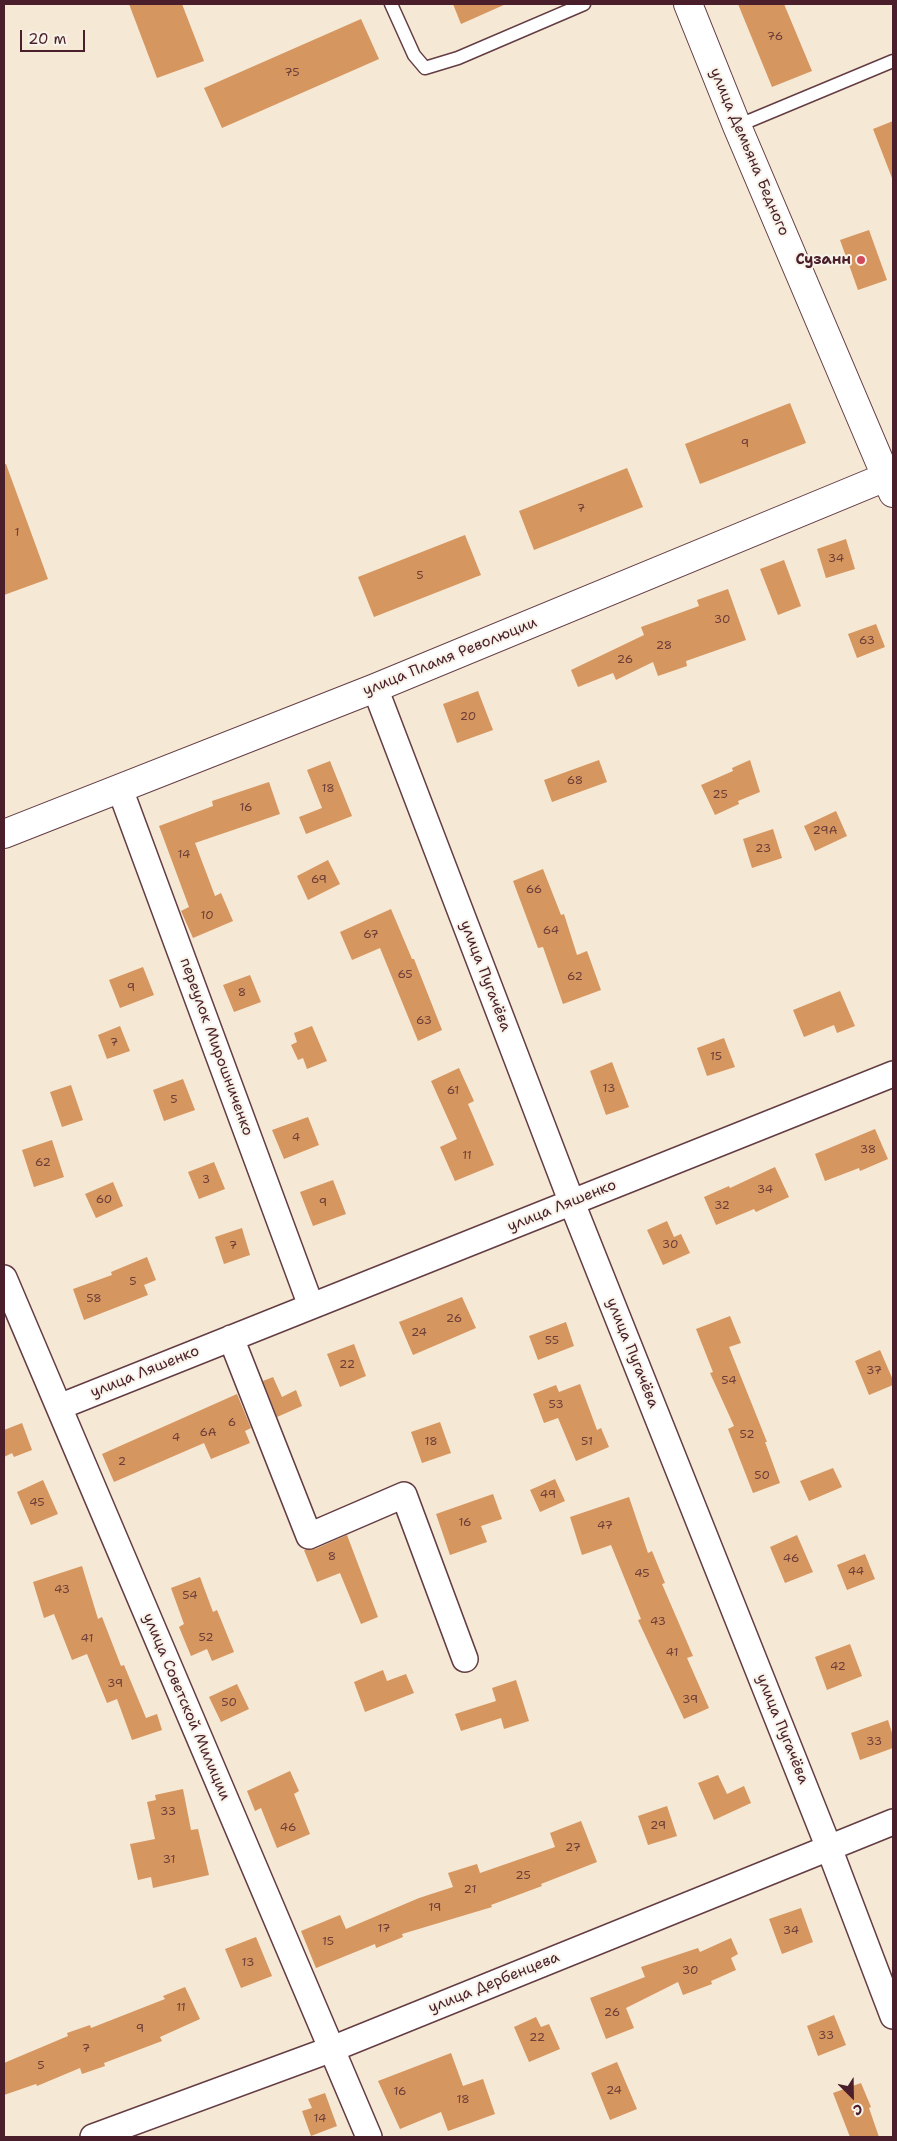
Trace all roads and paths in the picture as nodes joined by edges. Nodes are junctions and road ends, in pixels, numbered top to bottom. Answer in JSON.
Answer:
{"nodes":[{"id":1,"x":391,"y":4,"type":"edge"},
{"id":2,"x":584,"y":4,"type":"edge"},
{"id":3,"x":688,"y":4,"type":"edge"},
{"id":4,"x":893,"y":61,"type":"edge"},
{"id":5,"x":737,"y":126,"type":"junction"},
{"id":6,"x":891,"y":481,"type":"edge"},
{"id":7,"x":375,"y":688,"type":"junction"},
{"id":8,"x":120,"y":789,"type":"junction"},
{"id":9,"x":4,"y":834,"type":"edge"},
{"id":10,"x":893,"y":1074,"type":"edge"},
{"id":11,"x":572,"y":1203,"type":"junction"},
{"id":12,"x":4,"y":1278,"type":"edge"},
{"id":13,"x":311,"y":1306,"type":"junction"},
{"id":14,"x":231,"y":1338,"type":"junction"},
{"id":15,"x":58,"y":1406,"type":"junction"},
{"id":16,"x":465,"y":1658,"type":"dead end"},
{"id":17,"x":893,"y":1822,"type":"edge"},
{"id":18,"x":829,"y":1848,"type":"junction"},
{"id":19,"x":893,"y":2016,"type":"edge"},
{"id":20,"x":332,"y":2049,"type":"junction"},
{"id":21,"x":93,"y":2137,"type":"edge"},
{"id":22,"x":369,"y":2137,"type":"edge"}],
"edges":[{"from":1,"to":2,"type":"lane"},
{"from":3,"to":5,"type":"street","name":"улица Демьяна Бедного"},
{"from":4,"to":5,"type":"lane"},
{"from":5,"to":6,"type":"street","name":"улица Демьяна Бедного"},
{"from":6,"to":7,"type":"street","name":"улица Пламя Революции"},
{"from":7,"to":8,"type":"street","name":"улица Пламя Революции"},
{"from":7,"to":11,"type":"street","name":"улица Пугачёва"},
{"from":8,"to":9,"type":"street","name":"улица Пламя Революции"},
{"from":8,"to":13,"type":"street","name":"переулок Мирошниченко"},
{"from":10,"to":11,"type":"street","name":"улица Ляшенко"},
{"from":11,"to":13,"type":"street","name":"улица Ляшенко"},
{"from":11,"to":18,"type":"street","name":"улица Пугачёва"},
{"from":12,"to":15,"type":"street","name":"улица Советской Милиции"},
{"from":13,"to":14,"type":"street","name":"улица Ляшенко"},
{"from":14,"to":15,"type":"street","name":"улица Ляшенко"},
{"from":14,"to":16,"type":"street"},
{"from":15,"to":20,"type":"street","name":"улица Советской Милиции"},
{"from":17,"to":18,"type":"street","name":"улица Дербенцева"},
{"from":18,"to":19,"type":"street","name":"улица Пугачёва"},
{"from":18,"to":20,"type":"street","name":"улица Дербенцева"},
{"from":20,"to":21,"type":"street","name":"улица Дербенцева"},
{"from":20,"to":22,"type":"street","name":"улица Советской Милиции"}]}
